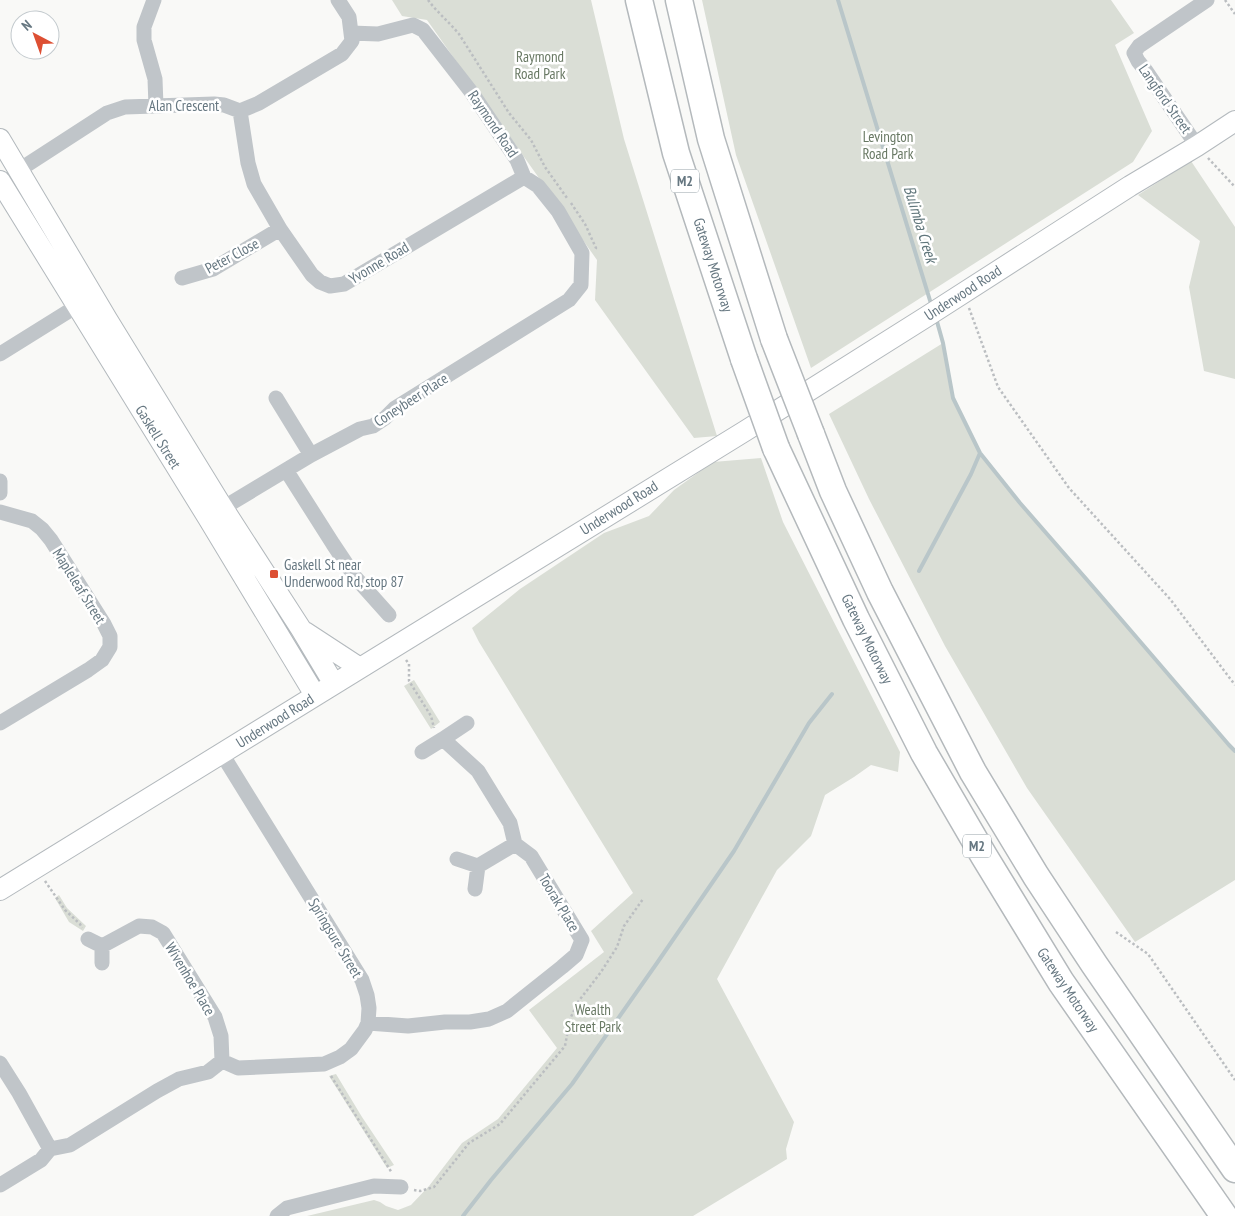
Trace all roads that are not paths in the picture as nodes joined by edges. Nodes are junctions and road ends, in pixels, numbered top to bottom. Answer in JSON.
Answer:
{"nodes":[{"id":1,"x":154,"y":0,"type":"edge"},
{"id":2,"x":338,"y":0,"type":"edge"},
{"id":3,"x":639,"y":0,"type":"edge"},
{"id":4,"x":680,"y":0,"type":"edge"},
{"id":5,"x":1201,"y":2,"type":"edge"},
{"id":6,"x":352,"y":33,"type":"junction"},
{"id":7,"x":156,"y":106,"type":"junction"},
{"id":8,"x":240,"y":111,"type":"junction"},
{"id":9,"x":1235,"y":121,"type":"edge"},
{"id":10,"x":0,"y":139,"type":"edge"},
{"id":11,"x":1197,"y":146,"type":"junction"},
{"id":12,"x":19,"y":170,"type":"junction"},
{"id":13,"x":524,"y":177,"type":"junction"},
{"id":14,"x":0,"y":181,"type":"edge"},
{"id":15,"x":280,"y":229,"type":"junction"},
{"id":16,"x":182,"y":278,"type":"dead end"},
{"id":17,"x":581,"y":285,"type":"joint"},
{"id":18,"x":85,"y":301,"type":"junction"},
{"id":19,"x":0,"y":354,"type":"edge"},
{"id":20,"x":276,"y":398,"type":"dead end"},
{"id":21,"x":311,"y":455,"type":"junction"},
{"id":22,"x":286,"y":470,"type":"junction"},
{"id":23,"x":0,"y":481,"type":"edge"},
{"id":24,"x":0,"y":493,"type":"edge"},
{"id":25,"x":0,"y":512,"type":"edge"},
{"id":26,"x":216,"y":513,"type":"junction"},
{"id":27,"x":389,"y":615,"type":"dead end"},
{"id":28,"x":301,"y":629,"type":"junction"},
{"id":29,"x":360,"y":668,"type":"junction"},
{"id":30,"x":334,"y":684,"type":"junction"},
{"id":31,"x":315,"y":695,"type":"junction"},
{"id":32,"x":0,"y":723,"type":"edge"},
{"id":33,"x":467,"y":723,"type":"dead end"},
{"id":34,"x":443,"y":739,"type":"junction"},
{"id":35,"x":422,"y":752,"type":"dead end"},
{"id":36,"x":222,"y":754,"type":"junction"},
{"id":37,"x":514,"y":844,"type":"junction"},
{"id":38,"x":457,"y":859,"type":"dead end"},
{"id":39,"x":478,"y":866,"type":"junction"},
{"id":40,"x":475,"y":889,"type":"dead end"},
{"id":41,"x":0,"y":890,"type":"edge"},
{"id":42,"x":88,"y":939,"type":"road end"},
{"id":43,"x":102,"y":946,"type":"junction"},
{"id":44,"x":102,"y":963,"type":"dead end"},
{"id":45,"x":368,"y":1023,"type":"junction"},
{"id":46,"x":222,"y":1062,"type":"junction"},
{"id":47,"x":0,"y":1063,"type":"edge"},
{"id":48,"x":50,"y":1149,"type":"junction"},
{"id":49,"x":1235,"y":1168,"type":"edge"},
{"id":50,"x":0,"y":1184,"type":"edge"},
{"id":51,"x":401,"y":1187,"type":"road end"},
{"id":52,"x":277,"y":1216,"type":"edge"},
{"id":53,"x":1224,"y":1216,"type":"edge"}],
"edges":[{"from":1,"to":7,"type":"street"},
{"from":2,"to":6,"type":"street"},
{"from":3,"to":53,"type":"highway","name":"Gateway Motorway","number":"M2","bridge":true},
{"from":4,"to":49,"type":"highway","number":"M2","bridge":true},
{"from":5,"to":11,"type":"street","name":"Langford Street"},
{"from":6,"to":8,"type":"street","name":"Alan Crescent"},
{"from":6,"to":13,"type":"street","name":"Raymond Road"},
{"from":7,"to":8,"type":"street","name":"Alan Crescent"},
{"from":7,"to":12,"type":"street","name":"Alan Crescent"},
{"from":8,"to":15,"type":"street","name":"Yvonne Road"},
{"from":9,"to":11,"type":"main road","name":"Underwood Road"},
{"from":10,"to":12,"type":"main road","name":"Gaskell Street"},
{"from":11,"to":29,"type":"main road","name":"Underwood Road"},
{"from":12,"to":14,"type":"main road","name":"Alan Crescent"},
{"from":12,"to":18,"type":"main road","name":"Gaskell Street"},
{"from":13,"to":15,"type":"street","name":"Yvonne Road"},
{"from":13,"to":17,"type":"street","name":"Raymond Road"},
{"from":14,"to":18,"type":"main road","name":"Gaskell Street"},
{"from":15,"to":16,"type":"street","name":"Peter Close"},
{"from":17,"to":21,"type":"street","name":"Coneybeer Place"},
{"from":18,"to":19,"type":"street"},
{"from":18,"to":26,"type":"main road","name":"Gaskell Street"},
{"from":20,"to":21,"type":"street"},
{"from":21,"to":22,"type":"street","name":"Coneybeer Place"},
{"from":22,"to":26,"type":"street","name":"Coneybeer Place"},
{"from":22,"to":27,"type":"street"},
{"from":23,"to":24,"type":"street"},
{"from":25,"to":32,"type":"street","name":"Mapleleaf Street"},
{"from":26,"to":28,"type":"main road","name":"Gaskell Street"},
{"from":26,"to":31,"type":"main road","name":"Gaskell Street"},
{"from":28,"to":29,"type":"main road","name":"Gaskell Street"},
{"from":28,"to":30,"type":"main road","name":"Gaskell Street"},
{"from":29,"to":30,"type":"main road","name":"Underwood Road"},
{"from":30,"to":31,"type":"main road","name":"Underwood Road"},
{"from":31,"to":36,"type":"main road","name":"Underwood Road"},
{"from":33,"to":34,"type":"street"},
{"from":34,"to":35,"type":"street"},
{"from":34,"to":37,"type":"street"},
{"from":36,"to":41,"type":"main road","name":"Underwood Road"},
{"from":36,"to":45,"type":"street","name":"Springsure Street"},
{"from":37,"to":39,"type":"street"},
{"from":37,"to":45,"type":"street","name":"Toorak Place"},
{"from":38,"to":39,"type":"street"},
{"from":39,"to":40,"type":"street"},
{"from":42,"to":43,"type":"street"},
{"from":43,"to":44,"type":"street"},
{"from":43,"to":46,"type":"street","name":"Wivenhoe Place"},
{"from":45,"to":46,"type":"street"},
{"from":46,"to":48,"type":"street"},
{"from":47,"to":48,"type":"street"},
{"from":48,"to":50,"type":"street"},
{"from":51,"to":52,"type":"street"}]}
